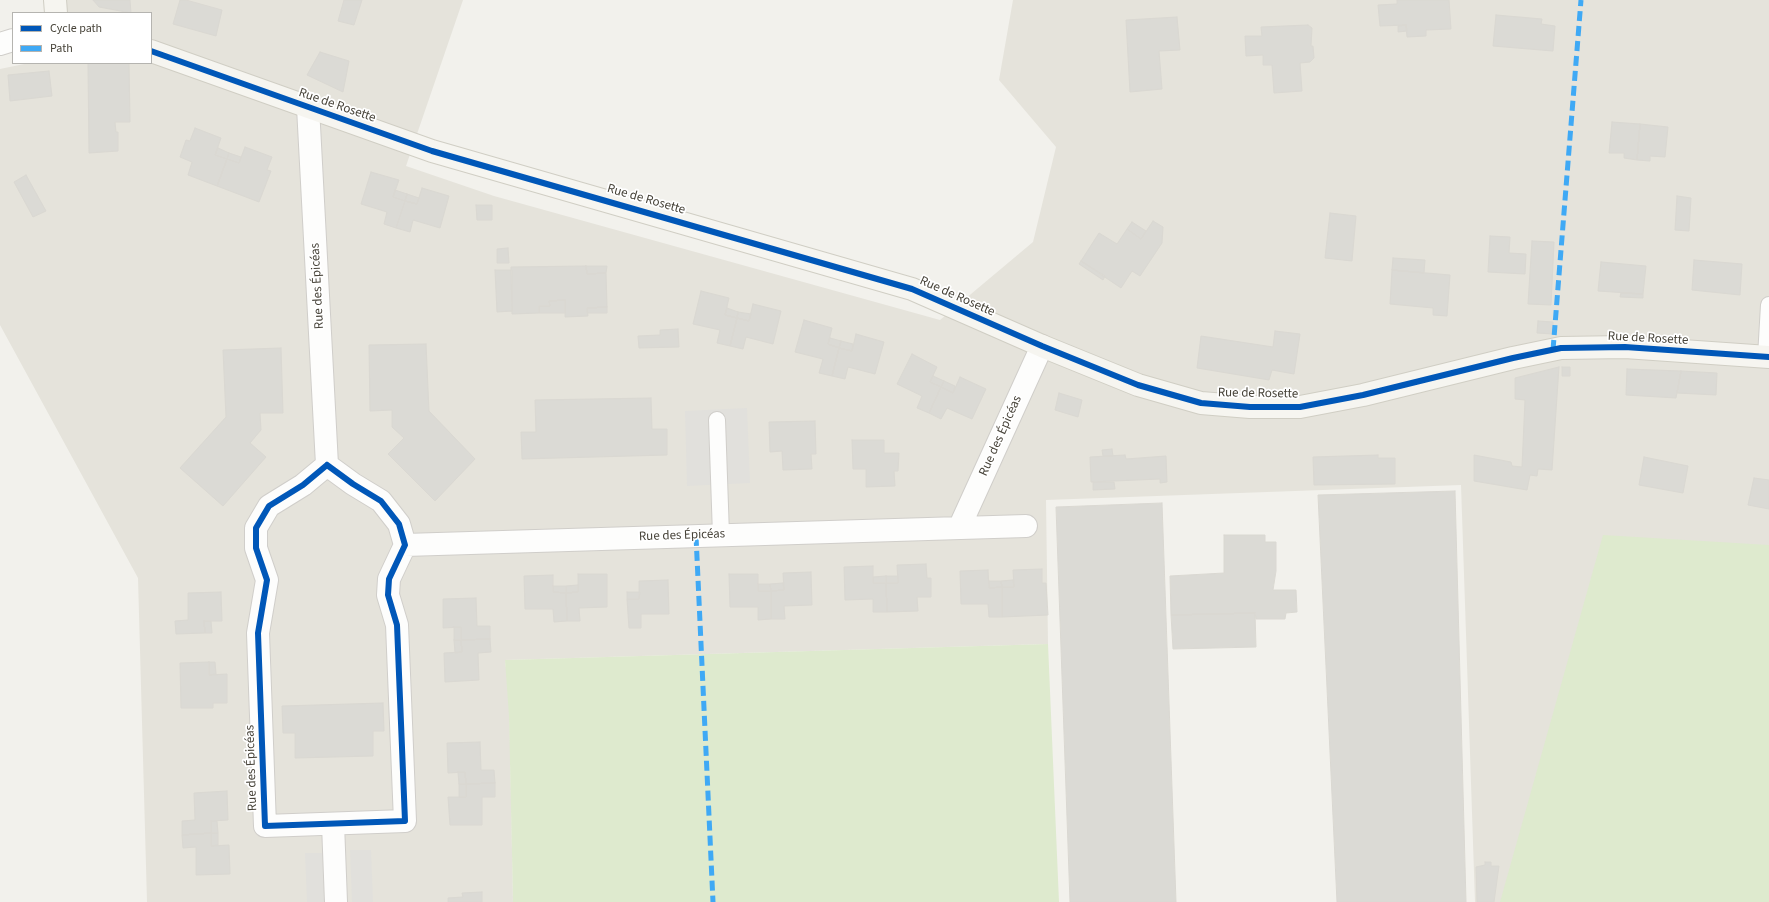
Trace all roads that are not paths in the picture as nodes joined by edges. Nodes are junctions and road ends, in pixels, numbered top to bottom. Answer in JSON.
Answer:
{"nodes":[{"id":1,"x":55,"y":0,"type":"edge"},
{"id":2,"x":56,"y":12,"type":"edge"},
{"id":3,"x":152,"y":51,"type":"edge"},
{"id":4,"x":308,"y":107,"type":"junction"},
{"id":5,"x":1769,"y":304,"type":"edge"},
{"id":6,"x":1042,"y":346,"type":"junction"},
{"id":7,"x":1768,"y":357,"type":"edge"},
{"id":8,"x":717,"y":420,"type":"dead end"},
{"id":9,"x":327,"y":465,"type":"junction"},
{"id":10,"x":960,"y":526,"type":"junction"},
{"id":11,"x":1026,"y":526,"type":"dead end"},
{"id":12,"x":721,"y":535,"type":"junction"},
{"id":13,"x":405,"y":545,"type":"junction"},
{"id":14,"x":333,"y":824,"type":"junction"},
{"id":15,"x":336,"y":902,"type":"edge"}],
"edges":[{"from":1,"to":2,"type":"street"},
{"from":3,"to":4,"type":"street","name":"Rue de Rosette"},
{"from":4,"to":6,"type":"street","name":"Rue de Rosette"},
{"from":4,"to":9,"type":"street","name":"Rue des Épicéas"},
{"from":5,"to":7,"type":"lane"},
{"from":6,"to":7,"type":"street","name":"Rue de Rosette"},
{"from":6,"to":10,"type":"street","name":"Rue des Épicéas"},
{"from":8,"to":12,"type":"lane"},
{"from":9,"to":13,"type":"street"},
{"from":9,"to":14,"type":"street","name":"Rue des Épicéas"},
{"from":10,"to":11,"type":"street","name":"Rue des Épicéas"},
{"from":10,"to":12,"type":"street","name":"Rue des Épicéas"},
{"from":12,"to":13,"type":"street","name":"Rue des Épicéas"},
{"from":13,"to":14,"type":"street","name":"Rue des Épicéas"},
{"from":14,"to":15,"type":"street"}]}
